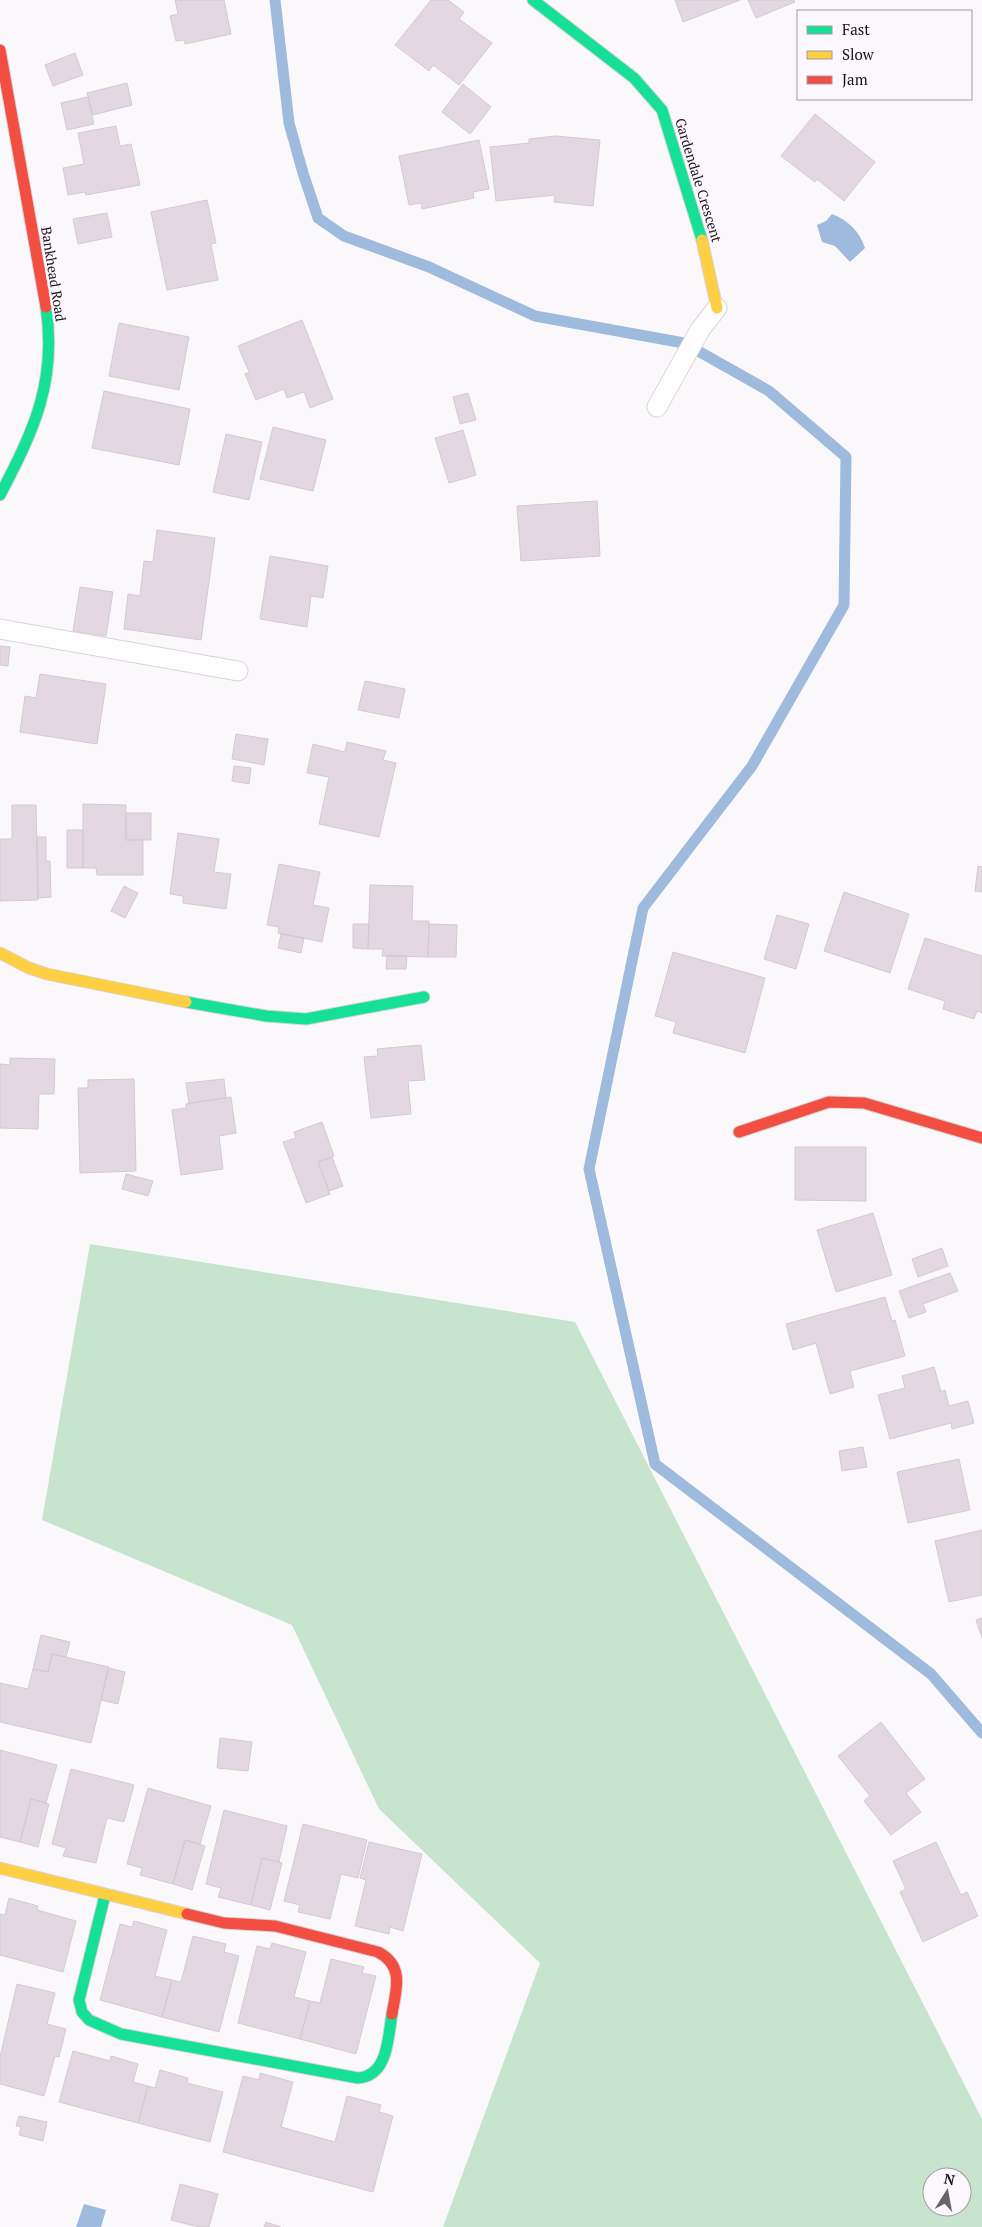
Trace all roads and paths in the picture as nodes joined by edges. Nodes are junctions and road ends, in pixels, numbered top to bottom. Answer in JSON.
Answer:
{"nodes":[{"id":1,"x":533,"y":0,"type":"edge"},
{"id":2,"x":0,"y":50,"type":"edge"},
{"id":3,"x":717,"y":308,"type":"joint"},
{"id":4,"x":657,"y":407,"type":"dead end"},
{"id":5,"x":0,"y":495,"type":"edge"},
{"id":6,"x":0,"y":629,"type":"edge"},
{"id":7,"x":238,"y":672,"type":"dead end"},
{"id":8,"x":0,"y":953,"type":"edge"},
{"id":9,"x":424,"y":997,"type":"dead end"},
{"id":10,"x":739,"y":1132,"type":"dead end"},
{"id":11,"x":982,"y":1138,"type":"edge"},
{"id":12,"x":0,"y":1868,"type":"edge"},
{"id":13,"x":105,"y":1895,"type":"junction"}],
"edges":[{"from":1,"to":3,"type":"street","name":"Gardendale Crescent"},
{"from":2,"to":5,"type":"street","name":"Bankhead Road"},
{"from":3,"to":4,"type":"lane"},
{"from":6,"to":7,"type":"lane"},
{"from":8,"to":9,"type":"street"},
{"from":10,"to":11,"type":"street"},
{"from":12,"to":13,"type":"street"},
{"from":13,"to":13,"type":"street"}]}
